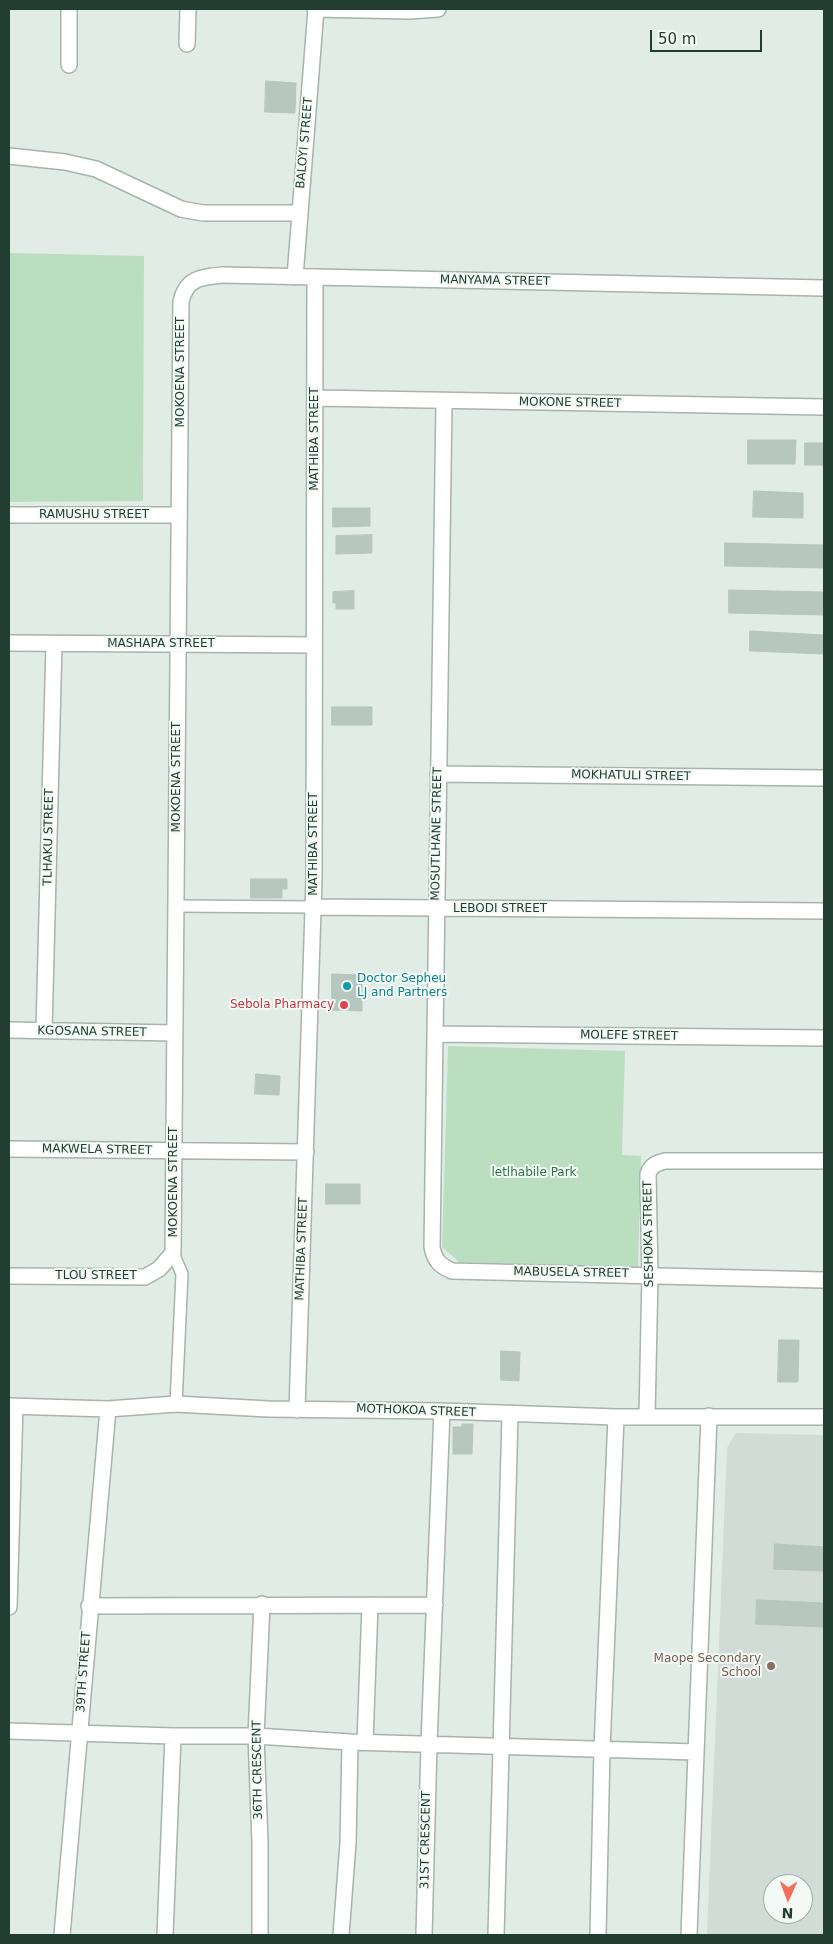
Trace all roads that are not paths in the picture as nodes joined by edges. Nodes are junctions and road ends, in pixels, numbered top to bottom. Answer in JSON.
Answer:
{"nodes":[{"id":1,"x":69,"y":9,"type":"edge"},
{"id":2,"x":188,"y":9,"type":"edge"},
{"id":3,"x":315,"y":9,"type":"edge"},
{"id":4,"x":438,"y":9,"type":"edge"},
{"id":5,"x":187,"y":44,"type":"dead end"},
{"id":6,"x":69,"y":65,"type":"dead end"},
{"id":7,"x":9,"y":156,"type":"edge"},
{"id":8,"x":299,"y":218,"type":"junction"},
{"id":9,"x":295,"y":277,"type":"junction"},
{"id":10,"x":315,"y":278,"type":"junction"},
{"id":11,"x":824,"y":288,"type":"edge"},
{"id":12,"x":181,"y":302,"type":"joint"},
{"id":13,"x":315,"y":398,"type":"junction"},
{"id":14,"x":444,"y":401,"type":"junction"},
{"id":15,"x":824,"y":407,"type":"edge"},
{"id":16,"x":9,"y":515,"type":"edge"},
{"id":17,"x":179,"y":515,"type":"junction"},
{"id":18,"x":9,"y":644,"type":"edge"},
{"id":19,"x":54,"y":644,"type":"junction"},
{"id":20,"x":178,"y":645,"type":"junction"},
{"id":21,"x":314,"y":645,"type":"junction"},
{"id":22,"x":438,"y":774,"type":"junction"},
{"id":23,"x":824,"y":778,"type":"edge"},
{"id":24,"x":176,"y":906,"type":"junction"},
{"id":25,"x":314,"y":907,"type":"junction"},
{"id":26,"x":436,"y":908,"type":"junction"},
{"id":27,"x":824,"y":911,"type":"edge"},
{"id":28,"x":9,"y":1030,"type":"edge"},
{"id":29,"x":44,"y":1031,"type":"junction"},
{"id":30,"x":175,"y":1033,"type":"junction"},
{"id":31,"x":435,"y":1034,"type":"junction"},
{"id":32,"x":824,"y":1038,"type":"edge"},
{"id":33,"x":9,"y":1149,"type":"edge"},
{"id":34,"x":174,"y":1151,"type":"junction"},
{"id":35,"x":306,"y":1152,"type":"junction"},
{"id":36,"x":824,"y":1161,"type":"edge"},
{"id":37,"x":173,"y":1253,"type":"junction"},
{"id":38,"x":439,"y":1265,"type":"joint"},
{"id":39,"x":650,"y":1275,"type":"junction"},
{"id":40,"x":9,"y":1276,"type":"edge"},
{"id":41,"x":824,"y":1280,"type":"edge"},
{"id":42,"x":176,"y":1404,"type":"junction"},
{"id":43,"x":12,"y":1406,"type":"edge"},
{"id":44,"x":108,"y":1409,"type":"junction"},
{"id":45,"x":297,"y":1410,"type":"junction"},
{"id":46,"x":442,"y":1411,"type":"junction"},
{"id":47,"x":510,"y":1414,"type":"junction"},
{"id":48,"x":647,"y":1416,"type":"junction"},
{"id":49,"x":708,"y":1416,"type":"junction"},
{"id":50,"x":616,"y":1417,"type":"junction"},
{"id":51,"x":824,"y":1417,"type":"edge"},
{"id":52,"x":262,"y":1604,"type":"junction"},
{"id":53,"x":370,"y":1605,"type":"junction"},
{"id":54,"x":435,"y":1605,"type":"junction"},
{"id":55,"x":89,"y":1606,"type":"junction"},
{"id":56,"x":9,"y":1607,"type":"edge"},
{"id":57,"x":9,"y":1731,"type":"edge"},
{"id":58,"x":80,"y":1733,"type":"junction"},
{"id":59,"x":173,"y":1736,"type":"junction"},
{"id":60,"x":256,"y":1736,"type":"junction"},
{"id":61,"x":357,"y":1742,"type":"junction"},
{"id":62,"x":428,"y":1744,"type":"junction"},
{"id":63,"x":501,"y":1746,"type":"junction"},
{"id":64,"x":602,"y":1749,"type":"junction"},
{"id":65,"x":696,"y":1752,"type":"junction"},
{"id":66,"x":62,"y":1935,"type":"edge"},
{"id":67,"x":165,"y":1935,"type":"edge"},
{"id":68,"x":260,"y":1935,"type":"edge"},
{"id":69,"x":341,"y":1935,"type":"edge"},
{"id":70,"x":424,"y":1935,"type":"edge"},
{"id":71,"x":496,"y":1935,"type":"edge"},
{"id":72,"x":598,"y":1935,"type":"edge"},
{"id":73,"x":689,"y":1935,"type":"edge"}],
"edges":[{"from":1,"to":6,"type":"street"},
{"from":2,"to":5,"type":"street"},
{"from":3,"to":4,"type":"street","name":"BALOYI STREET"},
{"from":3,"to":8,"type":"street","name":"BALOYI STREET"},
{"from":7,"to":8,"type":"street"},
{"from":8,"to":9,"type":"street","name":"BALOYI STREET"},
{"from":9,"to":10,"type":"street","name":"MANYAMA STREET"},
{"from":9,"to":12,"type":"street","name":"MANYAMA STREET"},
{"from":10,"to":11,"type":"street","name":"MANYAMA STREET"},
{"from":10,"to":13,"type":"street","name":"MATHIBA STREET"},
{"from":12,"to":17,"type":"street","name":"MOKOENA STREET"},
{"from":13,"to":14,"type":"street","name":"MOKONE STREET"},
{"from":13,"to":21,"type":"street","name":"MATHIBA STREET"},
{"from":14,"to":15,"type":"street","name":"MOKONE STREET"},
{"from":14,"to":22,"type":"street","name":"MOSUTLHANE STREET"},
{"from":16,"to":17,"type":"street","name":"RAMUSHU STREET"},
{"from":17,"to":20,"type":"street","name":"MOKOENA STREET"},
{"from":18,"to":19,"type":"street","name":"MASHAPA STREET"},
{"from":19,"to":20,"type":"street","name":"MASHAPA STREET"},
{"from":19,"to":29,"type":"street","name":"TLHAKU STREET"},
{"from":20,"to":21,"type":"street","name":"MASHAPA STREET"},
{"from":20,"to":24,"type":"street","name":"MOKOENA STREET"},
{"from":21,"to":25,"type":"street","name":"MATHIBA STREET"},
{"from":22,"to":23,"type":"street","name":"MOKHATULI STREET"},
{"from":22,"to":26,"type":"street","name":"MOSUTLHANE STREET"},
{"from":24,"to":25,"type":"street","name":"LEBODI STREET"},
{"from":24,"to":30,"type":"street","name":"MOKOENA STREET"},
{"from":25,"to":26,"type":"street","name":"LEBODI STREET"},
{"from":25,"to":35,"type":"street","name":"MATHIBA STREET"},
{"from":26,"to":27,"type":"street","name":"LEBODI STREET"},
{"from":26,"to":31,"type":"street","name":"MOSUTLHANE STREET"},
{"from":28,"to":29,"type":"street","name":"KGOSANA STREET"},
{"from":29,"to":30,"type":"street","name":"KGOSANA STREET"},
{"from":30,"to":34,"type":"street","name":"MOKOENA STREET"},
{"from":31,"to":32,"type":"street","name":"MOLEFE STREET"},
{"from":31,"to":38,"type":"street","name":"MOSUTLHANE STREET"},
{"from":33,"to":34,"type":"street","name":"MAKWELA STREET"},
{"from":34,"to":35,"type":"street","name":"MAKWELA STREET"},
{"from":34,"to":37,"type":"street","name":"MOKOENA STREET"},
{"from":35,"to":45,"type":"street","name":"MATHIBA STREET"},
{"from":36,"to":39,"type":"street","name":"SESHOKA STREET"},
{"from":37,"to":40,"type":"street","name":"TLOU STREET"},
{"from":37,"to":42,"type":"street"},
{"from":38,"to":39,"type":"street","name":"MABUSELA STREET"},
{"from":39,"to":41,"type":"street","name":"MABUSELA STREET"},
{"from":39,"to":48,"type":"street","name":"SESHOKA STREET"},
{"from":42,"to":44,"type":"street","name":"MOTHOKOA STREET"},
{"from":42,"to":45,"type":"street","name":"MOTHOKOA STREET"},
{"from":43,"to":44,"type":"street","name":"MOTHOKOA STREET"},
{"from":43,"to":56,"type":"street"},
{"from":44,"to":55,"type":"street","name":"39TH STREET"},
{"from":45,"to":46,"type":"street","name":"MOTHOKOA STREET"},
{"from":46,"to":47,"type":"street","name":"MOTHOKOA STREET"},
{"from":46,"to":54,"type":"street","name":"31ST CRESCENT"},
{"from":47,"to":50,"type":"street","name":"MOTHOKOA STREET"},
{"from":47,"to":63,"type":"street"},
{"from":48,"to":49,"type":"street","name":"MOTHOKOA STREET"},
{"from":48,"to":50,"type":"street","name":"MOTHOKOA STREET"},
{"from":49,"to":51,"type":"street","name":"MOTHOKOA STREET"},
{"from":49,"to":65,"type":"street"},
{"from":50,"to":64,"type":"street"},
{"from":52,"to":53,"type":"street"},
{"from":52,"to":55,"type":"street"},
{"from":52,"to":60,"type":"street","name":"36TH CRESCENT"},
{"from":53,"to":54,"type":"street"},
{"from":53,"to":61,"type":"street"},
{"from":54,"to":62,"type":"street","name":"31ST CRESCENT"},
{"from":55,"to":58,"type":"street","name":"39TH STREET"},
{"from":57,"to":58,"type":"street"},
{"from":58,"to":59,"type":"street"},
{"from":58,"to":66,"type":"street","name":"39TH STREET"},
{"from":59,"to":60,"type":"street"},
{"from":59,"to":67,"type":"street"},
{"from":60,"to":61,"type":"street"},
{"from":60,"to":68,"type":"street","name":"36TH CRESCENT"},
{"from":61,"to":62,"type":"street"},
{"from":61,"to":69,"type":"street"},
{"from":62,"to":63,"type":"street"},
{"from":62,"to":70,"type":"street","name":"31ST CRESCENT"},
{"from":63,"to":64,"type":"street"},
{"from":63,"to":71,"type":"street"},
{"from":64,"to":65,"type":"street"},
{"from":64,"to":72,"type":"street"},
{"from":65,"to":73,"type":"street"}]}
